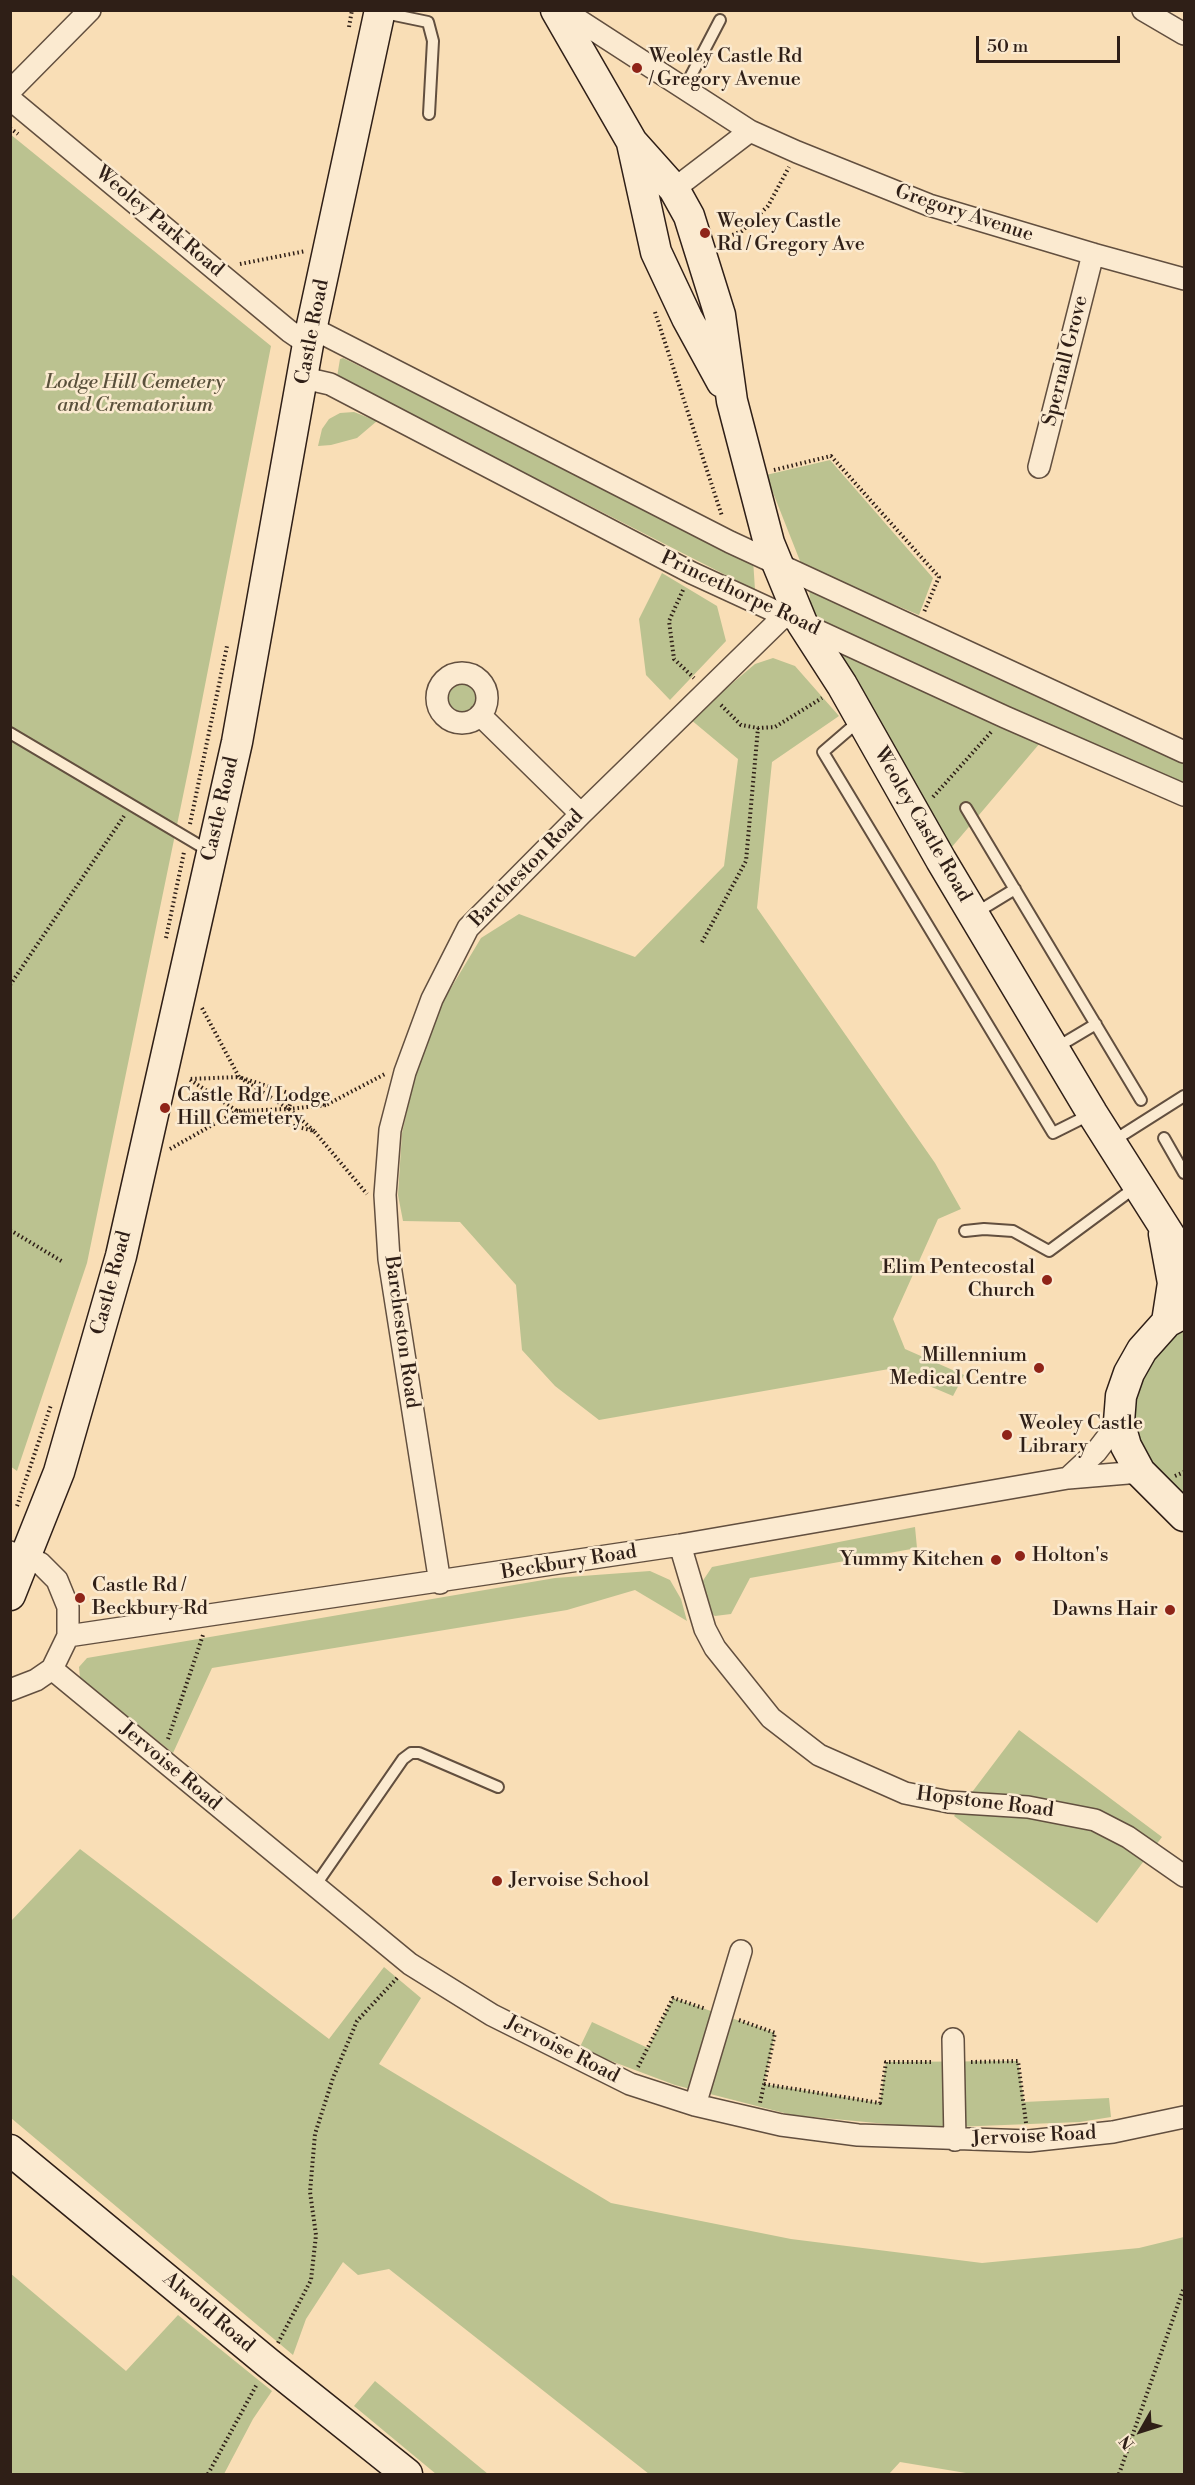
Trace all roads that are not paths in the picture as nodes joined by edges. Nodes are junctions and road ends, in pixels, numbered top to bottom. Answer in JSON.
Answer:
{"nodes":[{"id":1,"x":556,"y":10,"type":"edge"},
{"id":2,"x":563,"y":10,"type":"edge"},
{"id":3,"x":1143,"y":10,"type":"edge"},
{"id":4,"x":90,"y":11,"type":"edge"},
{"id":5,"x":371,"y":11,"type":"edge"},
{"id":6,"x":720,"y":20,"type":"dead end"},
{"id":7,"x":1185,"y":34,"type":"edge"},
{"id":8,"x":684,"y":88,"type":"junction"},
{"id":9,"x":10,"y":91,"type":"edge"},
{"id":10,"x":10,"y":99,"type":"edge"},
{"id":11,"x":429,"y":114,"type":"dead end"},
{"id":12,"x":750,"y":131,"type":"junction"},
{"id":13,"x":632,"y":142,"type":"junction"},
{"id":14,"x":674,"y":189,"type":"junction"},
{"id":15,"x":1093,"y":254,"type":"junction"},
{"id":16,"x":1185,"y":279,"type":"edge"},
{"id":17,"x":310,"y":336,"type":"junction"},
{"id":18,"x":304,"y":378,"type":"junction"},
{"id":19,"x":732,"y":401,"type":"junction"},
{"id":20,"x":1039,"y":467,"type":"dead end"},
{"id":21,"x":777,"y":564,"type":"junction"},
{"id":22,"x":794,"y":619,"type":"junction"},
{"id":23,"x":480,"y":715,"type":"dead end"},
{"id":24,"x":861,"y":719,"type":"junction"},
{"id":25,"x":10,"y":734,"type":"edge"},
{"id":26,"x":1185,"y":752,"type":"edge"},
{"id":27,"x":1185,"y":795,"type":"edge"},
{"id":28,"x":966,"y":808,"type":"dead end"},
{"id":29,"x":581,"y":814,"type":"junction"},
{"id":30,"x":199,"y":845,"type":"junction"},
{"id":31,"x":1015,"y":889,"type":"junction"},
{"id":32,"x":974,"y":914,"type":"junction"},
{"id":33,"x":1096,"y":1024,"type":"junction"},
{"id":34,"x":1054,"y":1049,"type":"junction"},
{"id":35,"x":1185,"y":1096,"type":"edge"},
{"id":36,"x":1141,"y":1101,"type":"dead end"},
{"id":37,"x":1092,"y":1113,"type":"junction"},
{"id":38,"x":1164,"y":1138,"type":"dead end"},
{"id":39,"x":1110,"y":1142,"type":"junction"},
{"id":40,"x":1185,"y":1173,"type":"edge"},
{"id":41,"x":1137,"y":1185,"type":"junction"},
{"id":42,"x":1163,"y":1227,"type":"junction"},
{"id":43,"x":965,"y":1231,"type":"dead end"},
{"id":44,"x":1185,"y":1258,"type":"edge"},
{"id":45,"x":1176,"y":1317,"type":"edge"},
{"id":46,"x":1119,"y":1422,"type":"junction"},
{"id":47,"x":1140,"y":1472,"type":"junction"},
{"id":48,"x":1068,"y":1478,"type":"junction"},
{"id":49,"x":1185,"y":1516,"type":"edge"},
{"id":50,"x":680,"y":1545,"type":"junction"},
{"id":51,"x":19,"y":1554,"type":"edge"},
{"id":52,"x":440,"y":1583,"type":"junction"},
{"id":53,"x":10,"y":1595,"type":"edge"},
{"id":54,"x":68,"y":1636,"type":"junction"},
{"id":55,"x":52,"y":1669,"type":"junction"},
{"id":56,"x":10,"y":1690,"type":"edge"},
{"id":57,"x":498,"y":1787,"type":"dead end"},
{"id":58,"x":1185,"y":1876,"type":"edge"},
{"id":59,"x":315,"y":1886,"type":"junction"},
{"id":60,"x":741,"y":1951,"type":"dead end"},
{"id":61,"x":953,"y":2040,"type":"dead end"},
{"id":62,"x":695,"y":2105,"type":"junction"},
{"id":63,"x":1185,"y":2117,"type":"edge"},
{"id":64,"x":955,"y":2140,"type":"junction"},
{"id":65,"x":10,"y":2150,"type":"edge"},
{"id":66,"x":406,"y":2475,"type":"edge"}],
"edges":[{"from":1,"to":13,"type":"street","name":"Weoley Castle Road"},
{"from":2,"to":8,"type":"street","name":"Gregory Avenue"},
{"from":3,"to":7,"type":"street"},
{"from":4,"to":9,"type":"street"},
{"from":5,"to":11,"type":"lane"},
{"from":5,"to":17,"type":"street","name":"Castle Road"},
{"from":6,"to":8,"type":"lane"},
{"from":8,"to":12,"type":"street","name":"Gregory Avenue"},
{"from":10,"to":17,"type":"street","name":"Weoley Park Road"},
{"from":12,"to":14,"type":"street"},
{"from":12,"to":15,"type":"street","name":"Gregory Avenue"},
{"from":13,"to":14,"type":"street","name":"Weoley Castle Road"},
{"from":13,"to":19,"type":"street","name":"Weoley Castle Road"},
{"from":14,"to":19,"type":"street","name":"Weoley Castle Road"},
{"from":15,"to":16,"type":"street","name":"Gregory Avenue"},
{"from":15,"to":20,"type":"street","name":"Spernall Grove"},
{"from":17,"to":18,"type":"street","name":"Castle Road"},
{"from":17,"to":21,"type":"street"},
{"from":18,"to":22,"type":"street","name":"Princethorpe Road"},
{"from":18,"to":30,"type":"street","name":"Castle Road"},
{"from":19,"to":21,"type":"street","name":"Weoley Castle Road"},
{"from":21,"to":22,"type":"street","name":"Weoley Castle Road"},
{"from":21,"to":26,"type":"street"},
{"from":22,"to":24,"type":"street","name":"Weoley Castle Road"},
{"from":22,"to":27,"type":"street","name":"Princethorpe Road"},
{"from":22,"to":29,"type":"street","name":"Barcheston Road"},
{"from":23,"to":29,"type":"street"},
{"from":24,"to":32,"type":"street","name":"Weoley Castle Road"},
{"from":24,"to":37,"type":"lane"},
{"from":25,"to":30,"type":"lane"},
{"from":28,"to":31,"type":"lane"},
{"from":29,"to":52,"type":"street","name":"Barcheston Road"},
{"from":30,"to":51,"type":"street","name":"Castle Road"},
{"from":31,"to":32,"type":"lane"},
{"from":31,"to":33,"type":"lane"},
{"from":32,"to":34,"type":"street","name":"Weoley Castle Road"},
{"from":33,"to":34,"type":"lane"},
{"from":33,"to":36,"type":"lane"},
{"from":34,"to":37,"type":"street","name":"Weoley Castle Road"},
{"from":35,"to":39,"type":"lane"},
{"from":37,"to":39,"type":"street","name":"Weoley Castle Road"},
{"from":38,"to":40,"type":"lane"},
{"from":39,"to":41,"type":"street","name":"Weoley Castle Road"},
{"from":41,"to":42,"type":"street","name":"Weoley Castle Road"},
{"from":41,"to":43,"type":"lane"},
{"from":42,"to":44,"type":"street","name":"Weoley Castle Road"},
{"from":42,"to":45,"type":"street","name":"Weoley Castle Road"},
{"from":45,"to":46,"type":"street"},
{"from":46,"to":47,"type":"street"},
{"from":46,"to":48,"type":"street"},
{"from":47,"to":48,"type":"street","name":"Beckbury Road"},
{"from":47,"to":49,"type":"street"},
{"from":48,"to":50,"type":"street","name":"Beckbury Road"},
{"from":50,"to":52,"type":"street","name":"Beckbury Road"},
{"from":50,"to":58,"type":"street","name":"Hopstone Road"},
{"from":51,"to":53,"type":"street","name":"Castle Road"},
{"from":51,"to":54,"type":"street"},
{"from":52,"to":54,"type":"street","name":"Beckbury Road"},
{"from":54,"to":55,"type":"street"},
{"from":55,"to":56,"type":"street"},
{"from":55,"to":59,"type":"street","name":"Jervoise Road"},
{"from":57,"to":59,"type":"lane"},
{"from":59,"to":62,"type":"street","name":"Jervoise Road"},
{"from":60,"to":62,"type":"street"},
{"from":61,"to":64,"type":"street"},
{"from":62,"to":64,"type":"street","name":"Jervoise Road"},
{"from":63,"to":64,"type":"street","name":"Jervoise Road"},
{"from":65,"to":66,"type":"street","name":"Alwold Road"}]}
